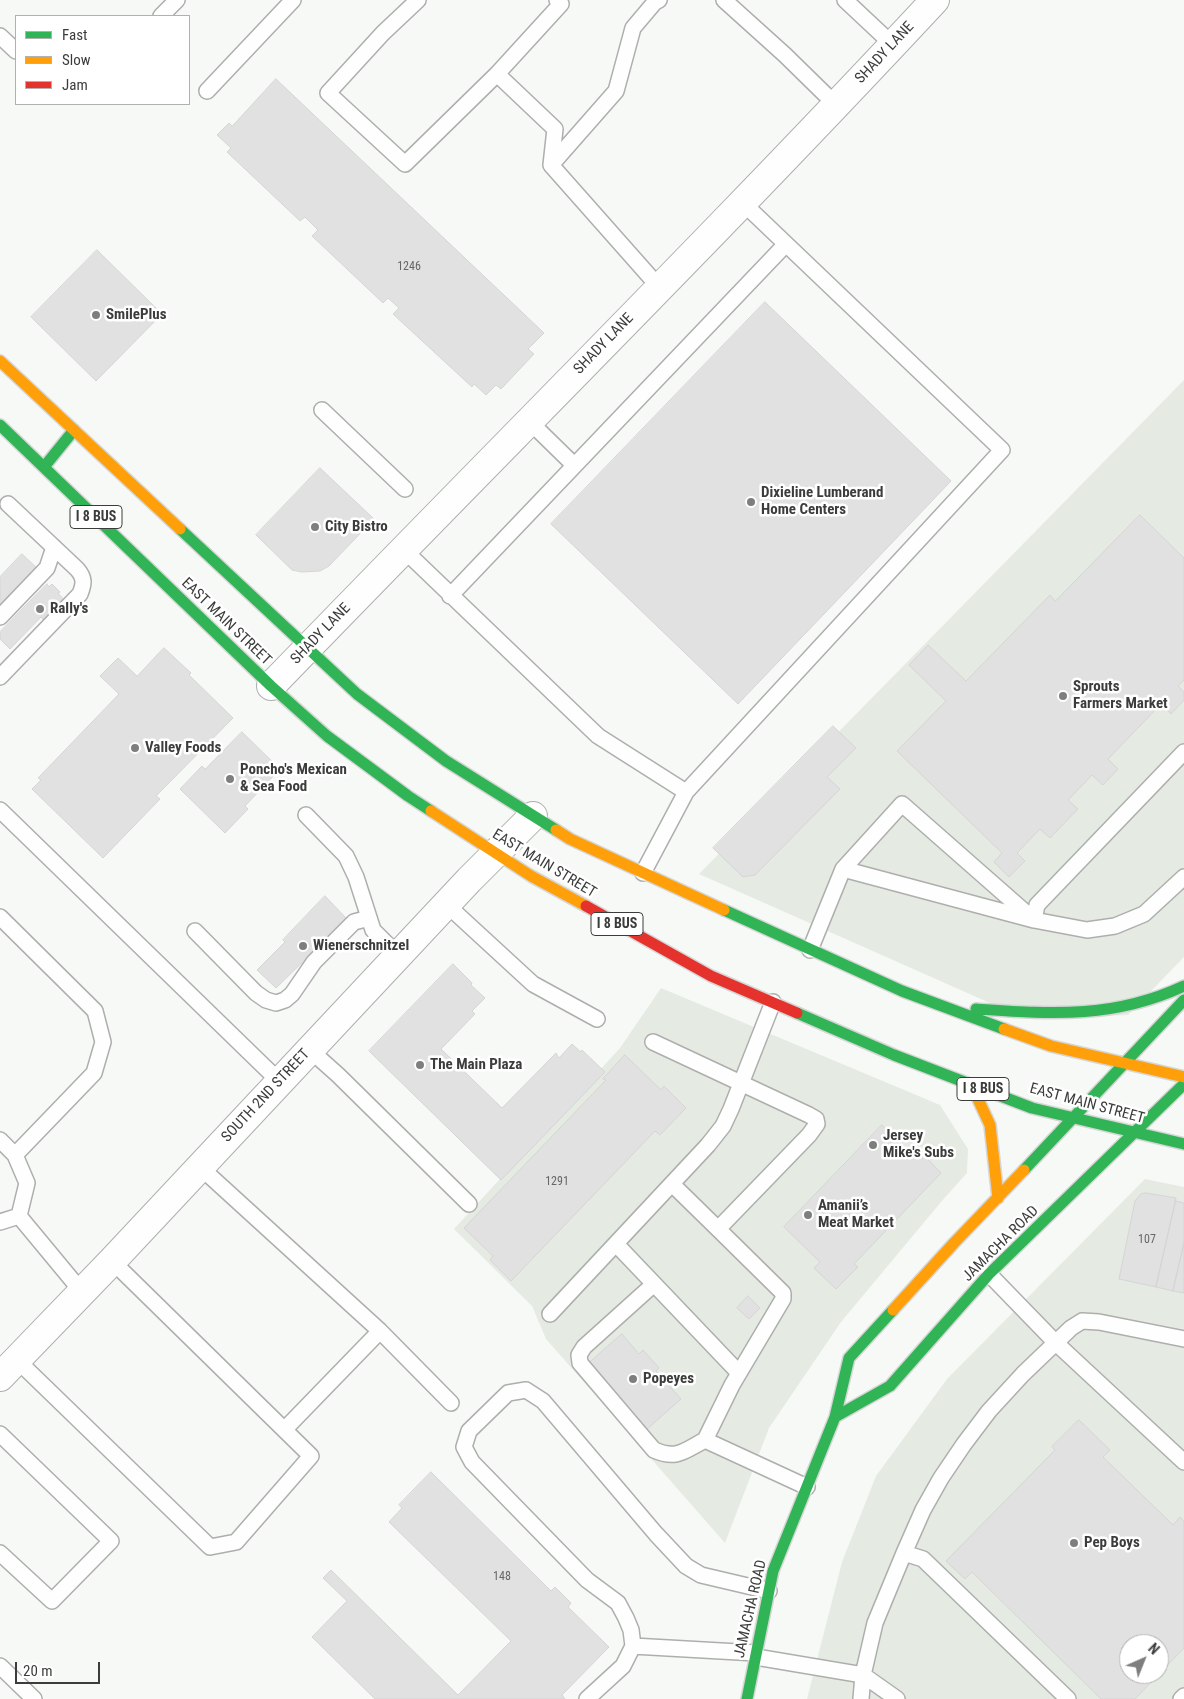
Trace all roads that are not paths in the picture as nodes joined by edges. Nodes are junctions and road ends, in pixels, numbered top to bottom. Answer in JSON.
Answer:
{"nodes":[{"id":1,"x":177,"y":0,"type":"edge"},
{"id":2,"x":293,"y":0,"type":"edge"},
{"id":3,"x":418,"y":0,"type":"edge"},
{"id":4,"x":557,"y":0,"type":"edge"},
{"id":5,"x":659,"y":0,"type":"edge"},
{"id":6,"x":724,"y":0,"type":"edge"},
{"id":7,"x":845,"y":0,"type":"edge"},
{"id":8,"x":935,"y":0,"type":"edge"},
{"id":9,"x":162,"y":15,"type":"edge"},
{"id":10,"x":0,"y":36,"type":"edge"},
{"id":11,"x":893,"y":45,"type":"junction"},
{"id":12,"x":15,"y":50,"type":"edge"},
{"id":13,"x":497,"y":74,"type":"junction"},
{"id":14,"x":206,"y":91,"type":"dead end"},
{"id":15,"x":836,"y":106,"type":"junction"},
{"id":16,"x":550,"y":165,"type":"junction"},
{"id":17,"x":742,"y":202,"type":"junction"},
{"id":18,"x":786,"y":244,"type":"junction"},
{"id":19,"x":659,"y":287,"type":"junction"},
{"id":20,"x":0,"y":361,"type":"edge"},
{"id":21,"x":322,"y":410,"type":"dead end"},
{"id":22,"x":529,"y":421,"type":"junction"},
{"id":23,"x":0,"y":424,"type":"edge"},
{"id":24,"x":74,"y":430,"type":"junction"},
{"id":25,"x":574,"y":466,"type":"junction"},
{"id":26,"x":44,"y":467,"type":"junction"},
{"id":27,"x":405,"y":490,"type":"dead end"},
{"id":28,"x":8,"y":504,"type":"dead end"},
{"id":29,"x":54,"y":547,"type":"junction"},
{"id":30,"x":403,"y":549,"type":"junction"},
{"id":31,"x":450,"y":596,"type":"junction"},
{"id":32,"x":0,"y":617,"type":"edge"},
{"id":33,"x":308,"y":648,"type":"junction"},
{"id":34,"x":0,"y":677,"type":"edge"},
{"id":35,"x":271,"y":686,"type":"junction"},
{"id":36,"x":1184,"y":752,"type":"edge"},
{"id":37,"x":686,"y":792,"type":"junction"},
{"id":38,"x":0,"y":810,"type":"edge"},
{"id":39,"x":306,"y":815,"type":"dead end"},
{"id":40,"x":533,"y":816,"type":"junction"},
{"id":41,"x":496,"y":853,"type":"junction"},
{"id":42,"x":843,"y":869,"type":"junction"},
{"id":43,"x":643,"y":873,"type":"junction"},
{"id":44,"x":1184,"y":877,"type":"edge"},
{"id":45,"x":446,"y":904,"type":"junction"},
{"id":46,"x":0,"y":916,"type":"edge"},
{"id":47,"x":369,"y":918,"type":"junction"},
{"id":48,"x":1034,"y":920,"type":"junction"},
{"id":49,"x":195,"y":931,"type":"dead end"},
{"id":50,"x":810,"y":950,"type":"junction"},
{"id":51,"x":398,"y":955,"type":"junction"},
{"id":52,"x":1184,"y":986,"type":"edge"},
{"id":53,"x":1184,"y":1000,"type":"edge"},
{"id":54,"x":773,"y":1002,"type":"junction"},
{"id":55,"x":942,"y":1006,"type":"junction"},
{"id":56,"x":597,"y":1019,"type":"dead end"},
{"id":57,"x":653,"y":1042,"type":"dead end"},
{"id":58,"x":310,"y":1050,"type":"junction"},
{"id":59,"x":1124,"y":1063,"type":"junction"},
{"id":60,"x":1184,"y":1078,"type":"edge"},
{"id":61,"x":280,"y":1082,"type":"junction"},
{"id":62,"x":741,"y":1083,"type":"junction"},
{"id":63,"x":971,"y":1084,"type":"junction"},
{"id":64,"x":1184,"y":1084,"type":"edge"},
{"id":65,"x":1074,"y":1118,"type":"junction"},
{"id":66,"x":1135,"y":1133,"type":"junction"},
{"id":67,"x":0,"y":1140,"type":"edge"},
{"id":68,"x":1184,"y":1144,"type":"edge"},
{"id":69,"x":15,"y":1155,"type":"junction"},
{"id":70,"x":200,"y":1166,"type":"junction"},
{"id":71,"x":672,"y":1184,"type":"junction"},
{"id":72,"x":998,"y":1198,"type":"junction"},
{"id":73,"x":469,"y":1204,"type":"dead end"},
{"id":74,"x":19,"y":1216,"type":"junction"},
{"id":75,"x":0,"y":1222,"type":"edge"},
{"id":76,"x":718,"y":1229,"type":"junction"},
{"id":77,"x":616,"y":1244,"type":"junction"},
{"id":78,"x":112,"y":1261,"type":"junction"},
{"id":79,"x":989,"y":1274,"type":"junction"},
{"id":80,"x":654,"y":1284,"type":"junction"},
{"id":81,"x":82,"y":1292,"type":"junction"},
{"id":82,"x":550,"y":1314,"type":"dead end"},
{"id":83,"x":380,"y":1332,"type":"junction"},
{"id":84,"x":1184,"y":1339,"type":"edge"},
{"id":85,"x":1056,"y":1343,"type":"junction"},
{"id":86,"x":8,"y":1369,"type":"edge"},
{"id":87,"x":739,"y":1373,"type":"junction"},
{"id":88,"x":451,"y":1403,"type":"dead end"},
{"id":89,"x":835,"y":1417,"type":"junction"},
{"id":90,"x":286,"y":1429,"type":"junction"},
{"id":91,"x":0,"y":1434,"type":"edge"},
{"id":92,"x":705,"y":1440,"type":"junction"},
{"id":93,"x":1184,"y":1462,"type":"edge"},
{"id":94,"x":807,"y":1487,"type":"junction"},
{"id":95,"x":0,"y":1553,"type":"edge"},
{"id":96,"x":904,"y":1553,"type":"junction"},
{"id":97,"x":769,"y":1591,"type":"junction"},
{"id":98,"x":632,"y":1646,"type":"junction"},
{"id":99,"x":756,"y":1655,"type":"junction"},
{"id":100,"x":0,"y":1666,"type":"edge"},
{"id":101,"x":863,"y":1675,"type":"junction"},
{"id":102,"x":1184,"y":1696,"type":"edge"},
{"id":103,"x":34,"y":1699,"type":"edge"},
{"id":104,"x":587,"y":1699,"type":"edge"},
{"id":105,"x":747,"y":1699,"type":"edge"},
{"id":106,"x":860,"y":1699,"type":"edge"},
{"id":107,"x":897,"y":1699,"type":"edge"},
{"id":108,"x":1068,"y":1699,"type":"edge"},
{"id":109,"x":1181,"y":1699,"type":"edge"}],
"edges":[{"from":1,"to":9,"type":"lane"},
{"from":2,"to":14,"type":"lane"},
{"from":3,"to":13,"type":"lane"},
{"from":4,"to":13,"type":"lane"},
{"from":5,"to":16,"type":"lane"},
{"from":6,"to":15,"type":"lane"},
{"from":7,"to":11,"type":"lane"},
{"from":8,"to":11,"type":"street","name":"SHADY LANE"},
{"from":10,"to":12,"type":"lane"},
{"from":11,"to":15,"type":"street","name":"SHADY LANE"},
{"from":13,"to":16,"type":"lane"},
{"from":15,"to":17,"type":"street","name":"SHADY LANE"},
{"from":16,"to":19,"type":"lane"},
{"from":17,"to":18,"type":"lane"},
{"from":17,"to":19,"type":"street","name":"SHADY LANE"},
{"from":18,"to":25,"type":"lane"},
{"from":18,"to":37,"type":"lane"},
{"from":19,"to":22,"type":"street","name":"SHADY LANE"},
{"from":20,"to":24,"type":"main road","number":"I 8 BUS"},
{"from":21,"to":27,"type":"lane"},
{"from":22,"to":25,"type":"lane"},
{"from":22,"to":30,"type":"street","name":"SHADY LANE"},
{"from":23,"to":26,"type":"main road","name":"EAST MAIN STREET","number":"I 8 BUS"},
{"from":24,"to":26,"type":"main road"},
{"from":24,"to":33,"type":"main road","number":"I 8 BUS"},
{"from":25,"to":31,"type":"lane"},
{"from":26,"to":35,"type":"main road","name":"EAST MAIN STREET","number":"I 8 BUS"},
{"from":28,"to":29,"type":"lane"},
{"from":29,"to":32,"type":"lane"},
{"from":29,"to":34,"type":"lane"},
{"from":30,"to":31,"type":"lane"},
{"from":30,"to":33,"type":"street","name":"SHADY LANE"},
{"from":31,"to":37,"type":"lane"},
{"from":33,"to":35,"type":"street","name":"SHADY LANE"},
{"from":33,"to":40,"type":"main road","number":"I 8 BUS"},
{"from":35,"to":41,"type":"main road","name":"EAST MAIN STREET","number":"I 8 BUS"},
{"from":36,"to":48,"type":"lane"},
{"from":37,"to":43,"type":"lane"},
{"from":38,"to":61,"type":"lane"},
{"from":39,"to":47,"type":"lane"},
{"from":40,"to":41,"type":"street","name":"SOUTH 2ND STREET"},
{"from":40,"to":43,"type":"main road","number":"I 8 BUS"},
{"from":41,"to":45,"type":"street","name":"SOUTH 2ND STREET"},
{"from":41,"to":54,"type":"main road","name":"EAST MAIN STREET","number":"I 8 BUS"},
{"from":42,"to":48,"type":"lane"},
{"from":42,"to":48,"type":"lane"},
{"from":42,"to":50,"type":"lane"},
{"from":43,"to":50,"type":"main road","number":"I 8 BUS"},
{"from":44,"to":48,"type":"lane"},
{"from":45,"to":51,"type":"street","name":"SOUTH 2ND STREET"},
{"from":45,"to":56,"type":"lane"},
{"from":46,"to":69,"type":"lane"},
{"from":47,"to":49,"type":"lane"},
{"from":47,"to":51,"type":"lane"},
{"from":50,"to":55,"type":"main road","number":"I 8 BUS"},
{"from":51,"to":58,"type":"street","name":"SOUTH 2ND STREET"},
{"from":52,"to":55,"type":"main road"},
{"from":53,"to":59,"type":"main road","name":"JAMACHA ROAD"},
{"from":54,"to":62,"type":"lane"},
{"from":54,"to":63,"type":"main road","name":"EAST MAIN STREET","number":"I 8 BUS"},
{"from":55,"to":59,"type":"main road","number":"I 8 BUS"},
{"from":57,"to":62,"type":"lane"},
{"from":58,"to":61,"type":"street","name":"SOUTH 2ND STREET"},
{"from":58,"to":73,"type":"lane"},
{"from":59,"to":60,"type":"main road","number":"I 8 BUS"},
{"from":59,"to":65,"type":"main road","name":"JAMACHA ROAD"},
{"from":61,"to":70,"type":"street","name":"SOUTH 2ND STREET"},
{"from":62,"to":71,"type":"lane"},
{"from":62,"to":76,"type":"lane"},
{"from":63,"to":65,"type":"main road","name":"EAST MAIN STREET","number":"I 8 BUS"},
{"from":63,"to":72,"type":"main road"},
{"from":64,"to":66,"type":"main road","name":"JAMACHA ROAD"},
{"from":65,"to":66,"type":"main road","name":"EAST MAIN STREET","number":"I 8 BUS"},
{"from":65,"to":72,"type":"main road","name":"JAMACHA ROAD"},
{"from":66,"to":68,"type":"main road","name":"EAST MAIN STREET","number":"I 8 BUS"},
{"from":66,"to":79,"type":"main road","name":"JAMACHA ROAD"},
{"from":67,"to":69,"type":"lane"},
{"from":69,"to":74,"type":"lane"},
{"from":70,"to":78,"type":"street","name":"SOUTH 2ND STREET"},
{"from":70,"to":83,"type":"lane"},
{"from":71,"to":76,"type":"lane"},
{"from":71,"to":77,"type":"lane"},
{"from":72,"to":89,"type":"main road","name":"JAMACHA ROAD"},
{"from":74,"to":75,"type":"lane"},
{"from":74,"to":81,"type":"lane"},
{"from":76,"to":87,"type":"lane"},
{"from":77,"to":80,"type":"lane"},
{"from":77,"to":82,"type":"lane"},
{"from":78,"to":81,"type":"street","name":"SOUTH 2ND STREET"},
{"from":78,"to":90,"type":"lane"},
{"from":79,"to":85,"type":"lane"},
{"from":79,"to":89,"type":"main road","name":"JAMACHA ROAD"},
{"from":80,"to":87,"type":"lane"},
{"from":80,"to":92,"type":"lane"},
{"from":81,"to":86,"type":"street","name":"SOUTH 2ND STREET"},
{"from":83,"to":88,"type":"lane"},
{"from":83,"to":90,"type":"lane"},
{"from":84,"to":85,"type":"lane"},
{"from":85,"to":93,"type":"lane"},
{"from":85,"to":96,"type":"lane"},
{"from":86,"to":90,"type":"lane"},
{"from":87,"to":92,"type":"lane"},
{"from":89,"to":94,"type":"main road","name":"JAMACHA ROAD"},
{"from":91,"to":95,"type":"lane"},
{"from":92,"to":94,"type":"lane"},
{"from":94,"to":97,"type":"main road","name":"JAMACHA ROAD"},
{"from":96,"to":101,"type":"lane"},
{"from":96,"to":108,"type":"lane"},
{"from":97,"to":98,"type":"lane"},
{"from":97,"to":99,"type":"main road","name":"JAMACHA ROAD"},
{"from":98,"to":99,"type":"lane"},
{"from":98,"to":104,"type":"lane"},
{"from":99,"to":101,"type":"lane"},
{"from":99,"to":105,"type":"main road","name":"JAMACHA ROAD"},
{"from":100,"to":103,"type":"lane"},
{"from":101,"to":106,"type":"lane"},
{"from":101,"to":107,"type":"lane"},
{"from":102,"to":109,"type":"lane"}]}
